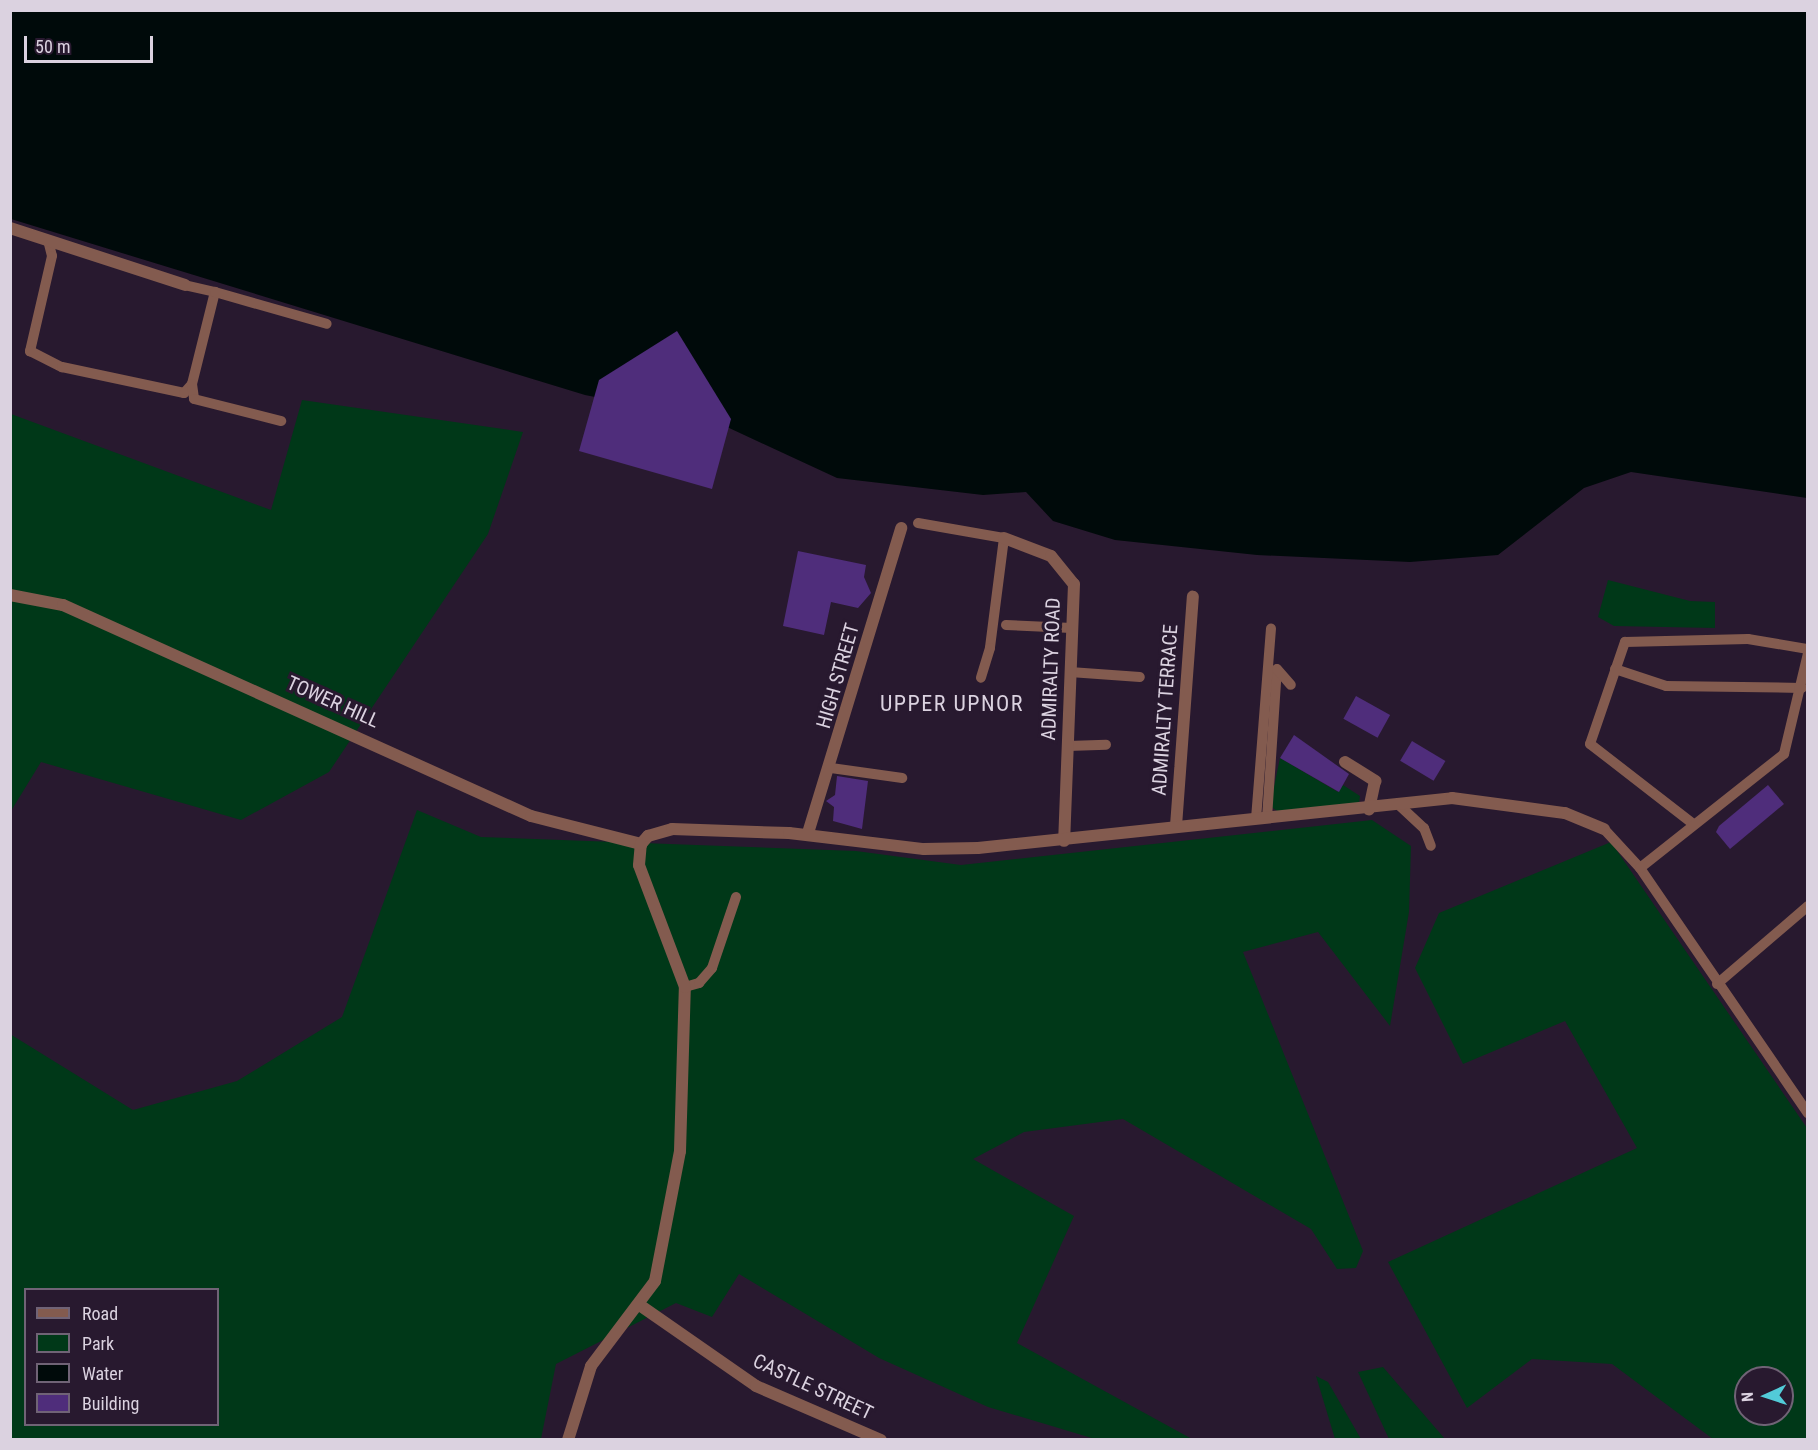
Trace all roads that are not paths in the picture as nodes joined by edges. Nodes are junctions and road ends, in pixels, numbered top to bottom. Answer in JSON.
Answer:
{"nodes":[{"id":1,"x":10,"y":228,"type":"edge"},
{"id":2,"x":49,"y":244,"type":"junction"},
{"id":3,"x":185,"y":285,"type":"joint"},
{"id":4,"x":215,"y":292,"type":"junction"},
{"id":5,"x":327,"y":324,"type":"dead end"},
{"id":6,"x":192,"y":384,"type":"junction"},
{"id":7,"x":281,"y":421,"type":"dead end"},
{"id":8,"x":918,"y":523,"type":"dead end"},
{"id":9,"x":901,"y":528,"type":"dead end"},
{"id":10,"x":1004,"y":538,"type":"junction"},
{"id":11,"x":10,"y":595,"type":"edge"},
{"id":12,"x":1193,"y":597,"type":"dead end"},
{"id":13,"x":1006,"y":625,"type":"dead end"},
{"id":14,"x":1072,"y":628,"type":"junction"},
{"id":15,"x":1271,"y":629,"type":"dead end"},
{"id":16,"x":1808,"y":651,"type":"edge"},
{"id":17,"x":1615,"y":669,"type":"junction"},
{"id":18,"x":1070,"y":672,"type":"junction"},
{"id":19,"x":1140,"y":676,"type":"dead end"},
{"id":20,"x":981,"y":678,"type":"dead end"},
{"id":21,"x":1291,"y":684,"type":"dead end"},
{"id":22,"x":1802,"y":688,"type":"junction"},
{"id":23,"x":1106,"y":745,"type":"dead end"},
{"id":24,"x":1068,"y":746,"type":"junction"},
{"id":25,"x":1345,"y":762,"type":"dead end"},
{"id":26,"x":831,"y":768,"type":"junction"},
{"id":27,"x":902,"y":778,"type":"dead end"},
{"id":28,"x":1400,"y":806,"type":"junction"},
{"id":29,"x":1369,"y":809,"type":"junction"},
{"id":30,"x":1261,"y":819,"type":"junction"},
{"id":31,"x":1692,"y":823,"type":"junction"},
{"id":32,"x":1176,"y":826,"type":"junction"},
{"id":33,"x":1604,"y":829,"type":"joint"},
{"id":34,"x":808,"y":834,"type":"junction"},
{"id":35,"x":1064,"y":841,"type":"junction"},
{"id":36,"x":641,"y":844,"type":"junction"},
{"id":37,"x":1431,"y":846,"type":"dead end"},
{"id":38,"x":1640,"y":868,"type":"junction"},
{"id":39,"x":736,"y":897,"type":"dead end"},
{"id":40,"x":1808,"y":906,"type":"edge"},
{"id":41,"x":1717,"y":984,"type":"junction"},
{"id":42,"x":685,"y":987,"type":"junction"},
{"id":43,"x":1808,"y":1113,"type":"edge"},
{"id":44,"x":640,"y":1306,"type":"junction"},
{"id":45,"x":568,"y":1440,"type":"edge"},
{"id":46,"x":881,"y":1440,"type":"edge"}],
"edges":[{"from":1,"to":2,"type":"street"},
{"from":2,"to":3,"type":"street"},
{"from":2,"to":6,"type":"lane"},
{"from":3,"to":4,"type":"lane"},
{"from":4,"to":5,"type":"lane"},
{"from":4,"to":6,"type":"lane"},
{"from":6,"to":7,"type":"lane"},
{"from":8,"to":10,"type":"lane"},
{"from":9,"to":26,"type":"street","name":"HIGH STREET"},
{"from":10,"to":14,"type":"street","name":"ADMIRALTY ROAD"},
{"from":10,"to":20,"type":"lane"},
{"from":11,"to":36,"type":"street","name":"TOWER HILL"},
{"from":12,"to":32,"type":"street","name":"ADMIRALTY TERRACE"},
{"from":13,"to":14,"type":"lane"},
{"from":14,"to":18,"type":"street","name":"ADMIRALTY ROAD"},
{"from":15,"to":30,"type":"lane"},
{"from":16,"to":17,"type":"lane"},
{"from":16,"to":22,"type":"lane"},
{"from":17,"to":22,"type":"lane"},
{"from":17,"to":31,"type":"lane"},
{"from":18,"to":19,"type":"lane"},
{"from":18,"to":24,"type":"street","name":"ADMIRALTY ROAD"},
{"from":21,"to":30,"type":"lane"},
{"from":22,"to":31,"type":"lane"},
{"from":23,"to":24,"type":"lane"},
{"from":24,"to":35,"type":"street","name":"ADMIRALTY ROAD"},
{"from":25,"to":29,"type":"street"},
{"from":26,"to":27,"type":"lane"},
{"from":26,"to":34,"type":"street","name":"HIGH STREET"},
{"from":28,"to":29,"type":"street"},
{"from":28,"to":33,"type":"street"},
{"from":28,"to":37,"type":"lane"},
{"from":29,"to":30,"type":"street"},
{"from":30,"to":32,"type":"street"},
{"from":31,"to":38,"type":"lane"},
{"from":32,"to":35,"type":"street"},
{"from":33,"to":38,"type":"lane"},
{"from":34,"to":35,"type":"street"},
{"from":34,"to":36,"type":"street"},
{"from":36,"to":42,"type":"street"},
{"from":38,"to":41,"type":"lane"},
{"from":39,"to":42,"type":"lane"},
{"from":40,"to":41,"type":"lane"},
{"from":41,"to":43,"type":"lane"},
{"from":42,"to":44,"type":"street"},
{"from":44,"to":45,"type":"street"},
{"from":44,"to":46,"type":"street","name":"CASTLE STREET"}]}
